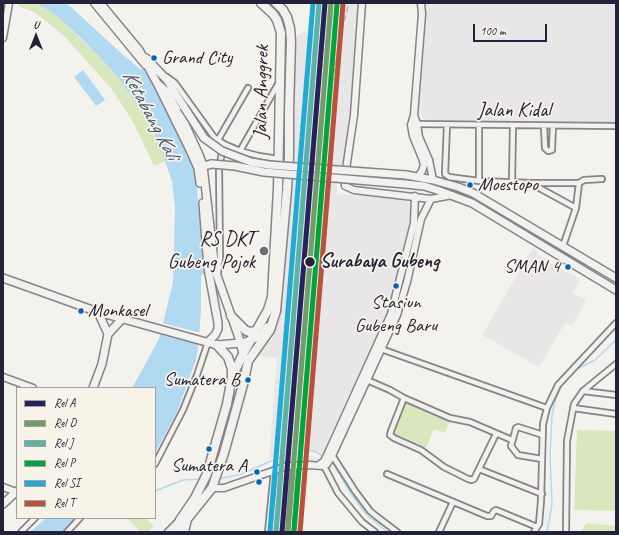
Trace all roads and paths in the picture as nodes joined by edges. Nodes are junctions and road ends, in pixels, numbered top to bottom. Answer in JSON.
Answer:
{"nodes":[{"id":1,"x":94,"y":3,"type":"edge"},
{"id":2,"x":100,"y":3,"type":"edge"},
{"id":3,"x":262,"y":3,"type":"edge"},
{"id":4,"x":276,"y":3,"type":"edge"},
{"id":5,"x":362,"y":3,"type":"edge"},
{"id":6,"x":421,"y":3,"type":"edge"},
{"id":7,"x":9,"y":4,"type":"edge"},
{"id":8,"x":3,"y":22,"type":"edge"},
{"id":9,"x":3,"y":38,"type":"edge"},
{"id":10,"x":280,"y":66,"type":"junction"},
{"id":11,"x":290,"y":66,"type":"junction"},
{"id":12,"x":154,"y":72,"type":"junction"},
{"id":13,"x":279,"y":82,"type":"junction"},
{"id":14,"x":157,"y":83,"type":"junction"},
{"id":15,"x":248,"y":88,"type":"dead end"},
{"id":16,"x":414,"y":124,"type":"junction"},
{"id":17,"x":447,"y":125,"type":"junction"},
{"id":18,"x":479,"y":125,"type":"junction"},
{"id":19,"x":513,"y":125,"type":"junction"},
{"id":20,"x":544,"y":126,"type":"junction"},
{"id":21,"x":553,"y":126,"type":"junction"},
{"id":22,"x":616,"y":126,"type":"edge"},
{"id":23,"x":218,"y":140,"type":"junction"},
{"id":24,"x":224,"y":144,"type":"junction"},
{"id":25,"x":240,"y":151,"type":"junction"},
{"id":26,"x":278,"y":159,"type":"junction"},
{"id":27,"x":203,"y":166,"type":"junction"},
{"id":28,"x":418,"y":177,"type":"junction"},
{"id":29,"x":433,"y":180,"type":"junction"},
{"id":30,"x":602,"y":180,"type":"dead end"},
{"id":31,"x":479,"y":181,"type":"junction"},
{"id":32,"x":512,"y":182,"type":"junction"},
{"id":33,"x":531,"y":183,"type":"junction"},
{"id":34,"x":579,"y":183,"type":"junction"},
{"id":35,"x":454,"y":195,"type":"junction"},
{"id":36,"x":415,"y":196,"type":"junction"},
{"id":37,"x":430,"y":198,"type":"junction"},
{"id":38,"x":576,"y":208,"type":"junction"},
{"id":39,"x":563,"y":246,"type":"junction"},
{"id":40,"x":407,"y":251,"type":"junction"},
{"id":41,"x":414,"y":253,"type":"junction"},
{"id":42,"x":217,"y":277,"type":"junction"},
{"id":43,"x":3,"y":278,"type":"edge"},
{"id":44,"x":616,"y":278,"type":"edge"},
{"id":45,"x":616,"y":290,"type":"edge"},
{"id":46,"x":214,"y":303,"type":"junction"},
{"id":47,"x":276,"y":311,"type":"junction"},
{"id":48,"x":98,"y":312,"type":"junction"},
{"id":49,"x":231,"y":316,"type":"junction"},
{"id":50,"x":122,"y":319,"type":"junction"},
{"id":51,"x":616,"y":323,"type":"edge"},
{"id":52,"x":256,"y":331,"type":"junction"},
{"id":53,"x":108,"y":334,"type":"junction"},
{"id":54,"x":252,"y":339,"type":"junction"},
{"id":55,"x":208,"y":342,"type":"junction"},
{"id":56,"x":240,"y":343,"type":"junction"},
{"id":57,"x":217,"y":345,"type":"junction"},
{"id":58,"x":381,"y":350,"type":"junction"},
{"id":59,"x":243,"y":354,"type":"junction"},
{"id":60,"x":616,"y":364,"type":"edge"},
{"id":61,"x":246,"y":367,"type":"junction"},
{"id":62,"x":3,"y":377,"type":"edge"},
{"id":63,"x":232,"y":377,"type":"junction"},
{"id":64,"x":367,"y":380,"type":"junction"},
{"id":65,"x":30,"y":387,"type":"edge"},
{"id":66,"x":93,"y":387,"type":"edge"},
{"id":67,"x":584,"y":391,"type":"junction"},
{"id":68,"x":616,"y":395,"type":"edge"},
{"id":69,"x":357,"y":397,"type":"junction"},
{"id":70,"x":404,"y":398,"type":"junction"},
{"id":71,"x":547,"y":408,"type":"junction"},
{"id":72,"x":573,"y":408,"type":"junction"},
{"id":73,"x":616,"y":414,"type":"edge"},
{"id":74,"x":496,"y":434,"type":"junction"},
{"id":75,"x":543,"y":435,"type":"junction"},
{"id":76,"x":512,"y":440,"type":"junction"},
{"id":77,"x":330,"y":455,"type":"junction"},
{"id":78,"x":542,"y":459,"type":"junction"},
{"id":79,"x":156,"y":462,"type":"edge"},
{"id":80,"x":323,"y":464,"type":"junction"},
{"id":81,"x":294,"y":465,"type":"junction"},
{"id":82,"x":479,"y":469,"type":"junction"},
{"id":83,"x":274,"y":471,"type":"junction"},
{"id":84,"x":387,"y":474,"type":"dead end"},
{"id":85,"x":214,"y":482,"type":"junction"},
{"id":86,"x":3,"y":487,"type":"edge"},
{"id":87,"x":16,"y":492,"type":"edge"},
{"id":88,"x":542,"y":494,"type":"junction"},
{"id":89,"x":452,"y":502,"type":"junction"},
{"id":90,"x":3,"y":504,"type":"edge"},
{"id":91,"x":34,"y":519,"type":"edge"},
{"id":92,"x":79,"y":519,"type":"edge"},
{"id":93,"x":180,"y":520,"type":"junction"},
{"id":94,"x":537,"y":527,"type":"junction"},
{"id":95,"x":21,"y":532,"type":"edge"},
{"id":96,"x":67,"y":532,"type":"edge"},
{"id":97,"x":168,"y":532,"type":"edge"},
{"id":98,"x":177,"y":532,"type":"edge"},
{"id":99,"x":184,"y":532,"type":"edge"},
{"id":100,"x":268,"y":532,"type":"edge"},
{"id":101,"x":289,"y":532,"type":"edge"},
{"id":102,"x":375,"y":532,"type":"edge"},
{"id":103,"x":397,"y":532,"type":"edge"},
{"id":104,"x":439,"y":532,"type":"edge"},
{"id":105,"x":534,"y":532,"type":"edge"},
{"id":106,"x":566,"y":532,"type":"edge"}],
"edges":[{"from":1,"to":12,"type":"street"},
{"from":2,"to":12,"type":"main road"},
{"from":3,"to":10,"type":"highway","name":"Jalan Anggrek"},
{"from":4,"to":11,"type":"highway","name":"Jalan Anggrek"},
{"from":5,"to":36,"type":"street"},
{"from":6,"to":16,"type":"street"},
{"from":7,"to":8,"type":"street"},
{"from":7,"to":9,"type":"street"},
{"from":10,"to":11,"type":"highway"},
{"from":10,"to":13,"type":"highway","name":"Jalan Anggrek"},
{"from":11,"to":47,"type":"highway","name":"Jalan Anggrek"},
{"from":12,"to":14,"type":"main road"},
{"from":12,"to":23,"type":"street"},
{"from":12,"to":28,"type":"main road","bridge":true},
{"from":13,"to":25,"type":"street"},
{"from":13,"to":26,"type":"highway","name":"Jalan Anggrek"},
{"from":14,"to":27,"type":"main road"},
{"from":14,"to":46,"type":"main road"},
{"from":15,"to":23,"type":"street"},
{"from":16,"to":17,"type":"street","name":"Jalan Kidal"},
{"from":16,"to":28,"type":"street"},
{"from":16,"to":29,"type":"street"},
{"from":17,"to":18,"type":"street","name":"Jalan Kidal"},
{"from":17,"to":31,"type":"street"},
{"from":18,"to":19,"type":"street","name":"Jalan Kidal"},
{"from":18,"to":31,"type":"street"},
{"from":19,"to":20,"type":"street","name":"Jalan Kidal"},
{"from":19,"to":32,"type":"street"},
{"from":20,"to":21,"type":"street","name":"Jalan Kidal"},
{"from":20,"to":21,"type":"street"},
{"from":21,"to":22,"type":"street","name":"Jalan Kidal"},
{"from":23,"to":24,"type":"street"},
{"from":24,"to":25,"type":"street"},
{"from":24,"to":42,"type":"street"},
{"from":25,"to":26,"type":"street"},
{"from":26,"to":52,"type":"highway","name":"Jalan Anggrek"},
{"from":27,"to":35,"type":"main road","bridge":true},
{"from":27,"to":42,"type":"main road"},
{"from":28,"to":29,"type":"main road"},
{"from":29,"to":39,"type":"main road"},
{"from":30,"to":34,"type":"street"},
{"from":31,"to":32,"type":"street"},
{"from":32,"to":33,"type":"street"},
{"from":33,"to":34,"type":"street"},
{"from":33,"to":38,"type":"street"},
{"from":34,"to":38,"type":"street"},
{"from":35,"to":37,"type":"street"},
{"from":35,"to":45,"type":"main road"},
{"from":36,"to":37,"type":"street"},
{"from":36,"to":40,"type":"street"},
{"from":37,"to":41,"type":"street"},
{"from":38,"to":39,"type":"street"},
{"from":39,"to":44,"type":"main road"},
{"from":40,"to":41,"type":"street"},
{"from":40,"to":69,"type":"street"},
{"from":41,"to":58,"type":"street"},
{"from":42,"to":46,"type":"main road"},
{"from":42,"to":49,"type":"main road"},
{"from":43,"to":48,"type":"main road"},
{"from":46,"to":55,"type":"main road"},
{"from":47,"to":54,"type":"main road"},
{"from":47,"to":61,"type":"highway","name":"Jalan Anggrek"},
{"from":48,"to":50,"type":"main road"},
{"from":48,"to":53,"type":"main road"},
{"from":49,"to":52,"type":"highway"},
{"from":49,"to":56,"type":"main road"},
{"from":50,"to":53,"type":"main road"},
{"from":50,"to":55,"type":"main road"},
{"from":51,"to":71,"type":"street"},
{"from":52,"to":54,"type":"highway","name":"Jalan Anggrek"},
{"from":53,"to":66,"type":"main road"},
{"from":54,"to":56,"type":"main road"},
{"from":54,"to":59,"type":"highway","name":"Jalan Anggrek"},
{"from":55,"to":57,"type":"main road"},
{"from":55,"to":79,"type":"street"},
{"from":56,"to":57,"type":"main road"},
{"from":56,"to":59,"type":"main road"},
{"from":57,"to":63,"type":"highway"},
{"from":58,"to":64,"type":"street"},
{"from":58,"to":71,"type":"street"},
{"from":59,"to":61,"type":"main road"},
{"from":59,"to":63,"type":"highway","name":"Jalan Anggrek"},
{"from":60,"to":67,"type":"street"},
{"from":61,"to":85,"type":"highway","name":"Jalan Anggrek"},
{"from":62,"to":65,"type":"street"},
{"from":63,"to":93,"type":"highway"},
{"from":64,"to":69,"type":"street"},
{"from":64,"to":70,"type":"street"},
{"from":67,"to":68,"type":"street"},
{"from":67,"to":72,"type":"street"},
{"from":69,"to":77,"type":"street"},
{"from":70,"to":74,"type":"street"},
{"from":70,"to":82,"type":"street"},
{"from":71,"to":75,"type":"street"},
{"from":72,"to":73,"type":"street"},
{"from":72,"to":106,"type":"street"},
{"from":74,"to":76,"type":"street"},
{"from":74,"to":82,"type":"street"},
{"from":75,"to":76,"type":"street"},
{"from":75,"to":78,"type":"street"},
{"from":76,"to":78,"type":"street"},
{"from":77,"to":80,"type":"street"},
{"from":77,"to":103,"type":"street"},
{"from":78,"to":88,"type":"street"},
{"from":80,"to":81,"type":"street"},
{"from":80,"to":102,"type":"street"},
{"from":81,"to":83,"type":"street"},
{"from":81,"to":101,"type":"street"},
{"from":82,"to":88,"type":"street"},
{"from":83,"to":85,"type":"street"},
{"from":83,"to":100,"type":"street"},
{"from":84,"to":89,"type":"street"},
{"from":85,"to":99,"type":"highway","name":"Jalan Anggrek"},
{"from":86,"to":87,"type":"street"},
{"from":87,"to":90,"type":"main road"},
{"from":88,"to":94,"type":"street"},
{"from":89,"to":94,"type":"street"},
{"from":89,"to":104,"type":"street"},
{"from":91,"to":95,"type":"street"},
{"from":92,"to":96,"type":"street"},
{"from":93,"to":97,"type":"street"},
{"from":93,"to":98,"type":"highway"},
{"from":94,"to":105,"type":"street"}]}
